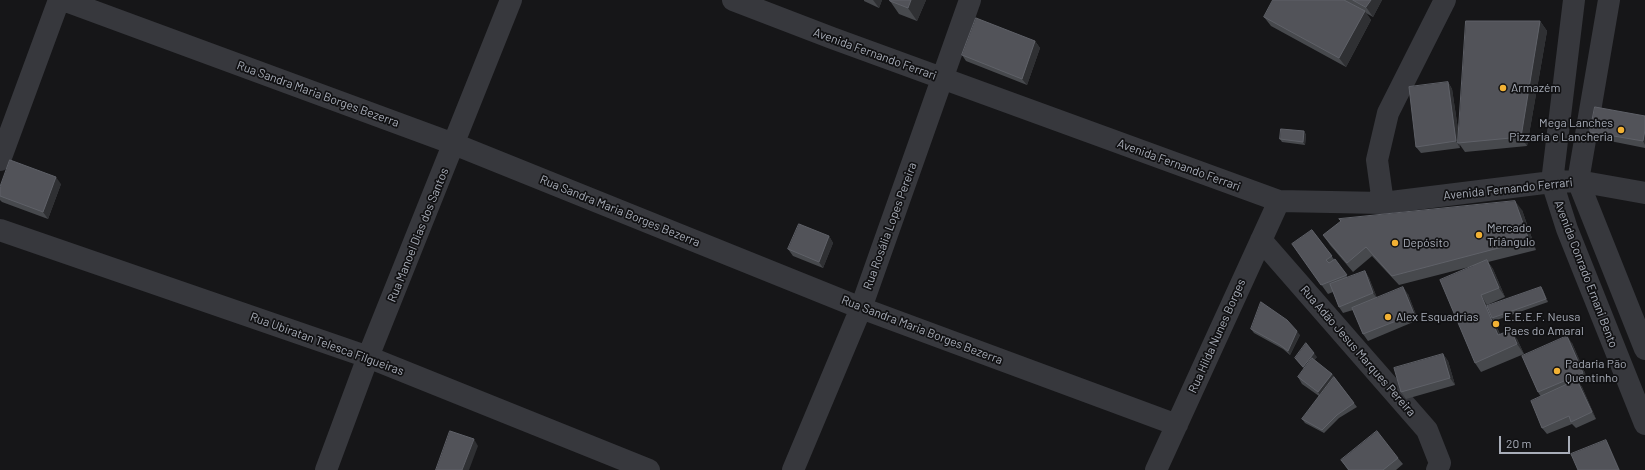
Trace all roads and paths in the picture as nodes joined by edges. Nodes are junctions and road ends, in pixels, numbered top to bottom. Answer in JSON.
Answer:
{"nodes":[{"id":1,"x":59,"y":0,"type":"edge"},
{"id":2,"x":63,"y":0,"type":"edge"},
{"id":3,"x":511,"y":0,"type":"edge"},
{"id":4,"x":733,"y":0,"type":"edge"},
{"id":5,"x":970,"y":0,"type":"edge"},
{"id":6,"x":1445,"y":0,"type":"edge"},
{"id":7,"x":1574,"y":3,"type":"edge"},
{"id":8,"x":1608,"y":6,"type":"edge"},
{"id":9,"x":943,"y":79,"type":"junction"},
{"id":10,"x":454,"y":144,"type":"junction"},
{"id":11,"x":0,"y":160,"type":"edge"},
{"id":12,"x":1578,"y":181,"type":"junction"},
{"id":13,"x":1552,"y":182,"type":"junction"},
{"id":14,"x":1645,"y":193,"type":"edge"},
{"id":15,"x":1279,"y":201,"type":"junction"},
{"id":16,"x":1383,"y":203,"type":"junction"},
{"id":17,"x":0,"y":230,"type":"edge"},
{"id":18,"x":1261,"y":240,"type":"junction"},
{"id":19,"x":861,"y":308,"type":"junction"},
{"id":20,"x":1645,"y":349,"type":"edge"},
{"id":21,"x":368,"y":357,"type":"junction"},
{"id":22,"x":1645,"y":424,"type":"edge"},
{"id":23,"x":1177,"y":425,"type":"junction"},
{"id":24,"x":326,"y":470,"type":"edge"},
{"id":25,"x":649,"y":470,"type":"edge"},
{"id":26,"x":793,"y":470,"type":"edge"},
{"id":27,"x":1156,"y":470,"type":"edge"},
{"id":28,"x":1436,"y":470,"type":"edge"}],
"edges":[{"from":1,"to":11,"type":"street"},
{"from":2,"to":10,"type":"street","name":"Rua Sandra Maria Borges Bezerra"},
{"from":3,"to":10,"type":"street","name":"Rua Manoel Dias dos Santos"},
{"from":4,"to":9,"type":"street","name":"Avenida Fernando Ferrari"},
{"from":5,"to":9,"type":"street","name":"Rua Rosália Lopes Pereira"},
{"from":6,"to":16,"type":"street"},
{"from":7,"to":8,"type":"street"},
{"from":7,"to":13,"type":"street","name":"Avenida Conrado Ernani Bento"},
{"from":8,"to":12,"type":"street"},
{"from":9,"to":15,"type":"street","name":"Avenida Fernando Ferrari"},
{"from":9,"to":19,"type":"street","name":"Rua Rosália Lopes Pereira"},
{"from":10,"to":19,"type":"street","name":"Rua Sandra Maria Borges Bezerra"},
{"from":10,"to":21,"type":"street","name":"Rua Manoel Dias dos Santos"},
{"from":12,"to":13,"type":"street","name":"Avenida Fernando Ferrari"},
{"from":12,"to":14,"type":"street","name":"Avenida Fernando Ferrari"},
{"from":12,"to":20,"type":"street"},
{"from":13,"to":16,"type":"street","name":"Avenida Fernando Ferrari"},
{"from":13,"to":22,"type":"street","name":"Avenida Conrado Ernani Bento"},
{"from":15,"to":16,"type":"street","name":"Avenida Fernando Ferrari"},
{"from":15,"to":18,"type":"street","name":"Rua Hilda Nunes Borges"},
{"from":17,"to":21,"type":"street","name":"Rua Ubiratan Telesca Filgueiras"},
{"from":18,"to":23,"type":"street","name":"Rua Hilda Nunes Borges"},
{"from":18,"to":28,"type":"street","name":"Rua Adão Jesus Marques Pereira"},
{"from":19,"to":23,"type":"street","name":"Rua Sandra Maria Borges Bezerra"},
{"from":19,"to":26,"type":"street","name":"Rua Rosália Lopes Pereira"},
{"from":21,"to":24,"type":"street","name":"Rua Manoel Dias dos Santos"},
{"from":21,"to":25,"type":"street","name":"Rua Ubiratan Telesca Filgueiras"},
{"from":23,"to":27,"type":"street","name":"Rua Hilda Nunes Borges"}]}
